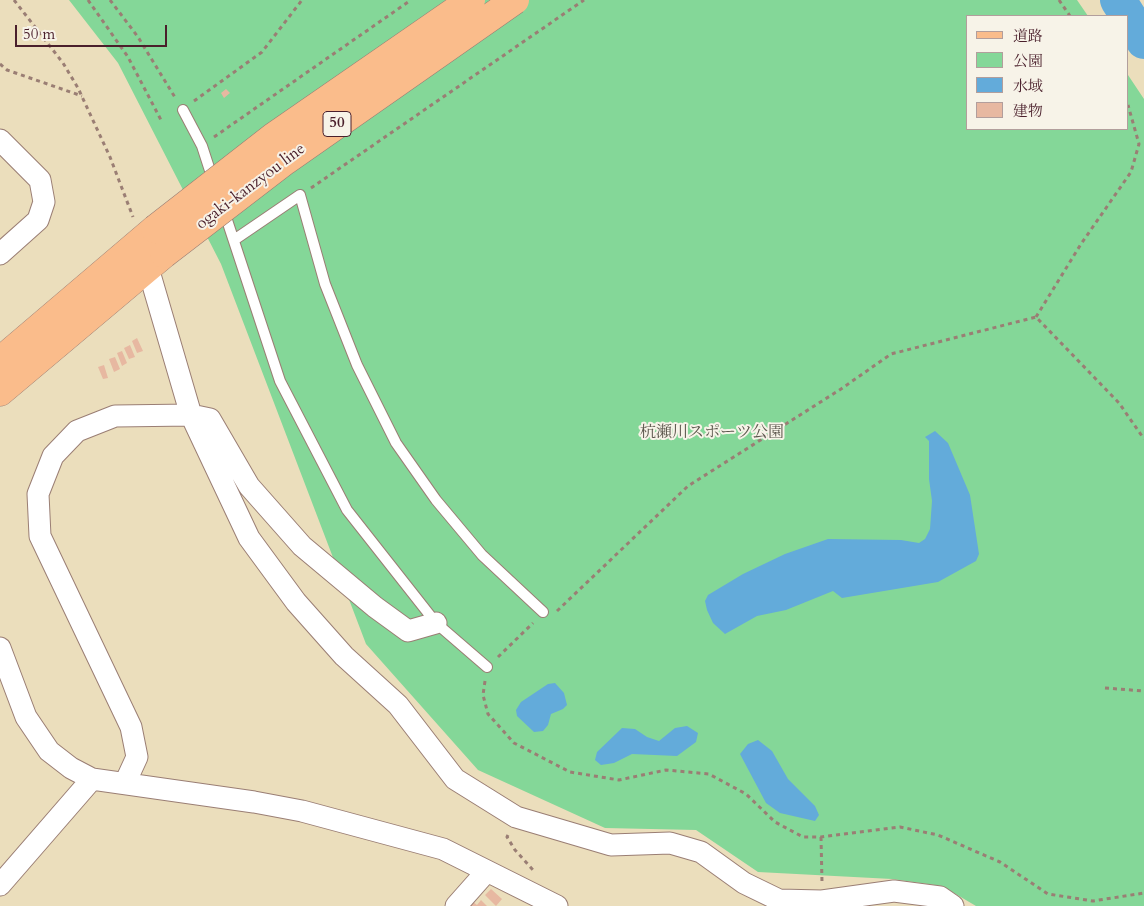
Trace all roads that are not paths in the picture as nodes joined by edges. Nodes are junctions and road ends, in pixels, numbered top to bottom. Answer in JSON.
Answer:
{"nodes":[{"id":1,"x":471,"y":0,"type":"edge"},
{"id":2,"x":515,"y":0,"type":"edge"},
{"id":3,"x":183,"y":110,"type":"road end"},
{"id":4,"x":0,"y":140,"type":"edge"},
{"id":5,"x":234,"y":240,"type":"junction"},
{"id":6,"x":153,"y":247,"type":"junction"},
{"id":7,"x":0,"y":254,"type":"edge"},
{"id":8,"x":0,"y":361,"type":"edge"},
{"id":9,"x":0,"y":392,"type":"edge"},
{"id":10,"x":191,"y":415,"type":"junction"},
{"id":11,"x":543,"y":612,"type":"road end"},
{"id":12,"x":436,"y":623,"type":"junction"},
{"id":13,"x":0,"y":648,"type":"edge"},
{"id":14,"x":487,"y":668,"type":"road end"},
{"id":15,"x":92,"y":779,"type":"junction"},
{"id":16,"x":126,"y":783,"type":"junction"},
{"id":17,"x":487,"y":871,"type":"junction"},
{"id":18,"x":0,"y":885,"type":"edge"},
{"id":19,"x":456,"y":906,"type":"edge"},
{"id":20,"x":557,"y":906,"type":"edge"},
{"id":21,"x":953,"y":906,"type":"edge"}],
"edges":[{"from":1,"to":6,"type":"main road","name":"ogaki-kanzyou line","number":"50","bridge":true},
{"from":2,"to":6,"type":"main road","name":"ogaki-kanzyou line","number":"50","bridge":true},
{"from":3,"to":5,"type":"lane"},
{"from":4,"to":7,"type":"street"},
{"from":5,"to":11,"type":"lane"},
{"from":5,"to":12,"type":"lane"},
{"from":6,"to":8,"type":"main road","name":"ogaki-kanzyou line","number":"50"},
{"from":6,"to":9,"type":"main road","name":"ogaki-kanzyou line","number":"50"},
{"from":6,"to":10,"type":"street"},
{"from":10,"to":12,"type":"street"},
{"from":10,"to":16,"type":"street"},
{"from":10,"to":21,"type":"street"},
{"from":12,"to":14,"type":"lane"},
{"from":13,"to":15,"type":"street"},
{"from":15,"to":16,"type":"street"},
{"from":15,"to":18,"type":"street"},
{"from":16,"to":17,"type":"street"},
{"from":17,"to":19,"type":"street"},
{"from":17,"to":20,"type":"street"}]}
